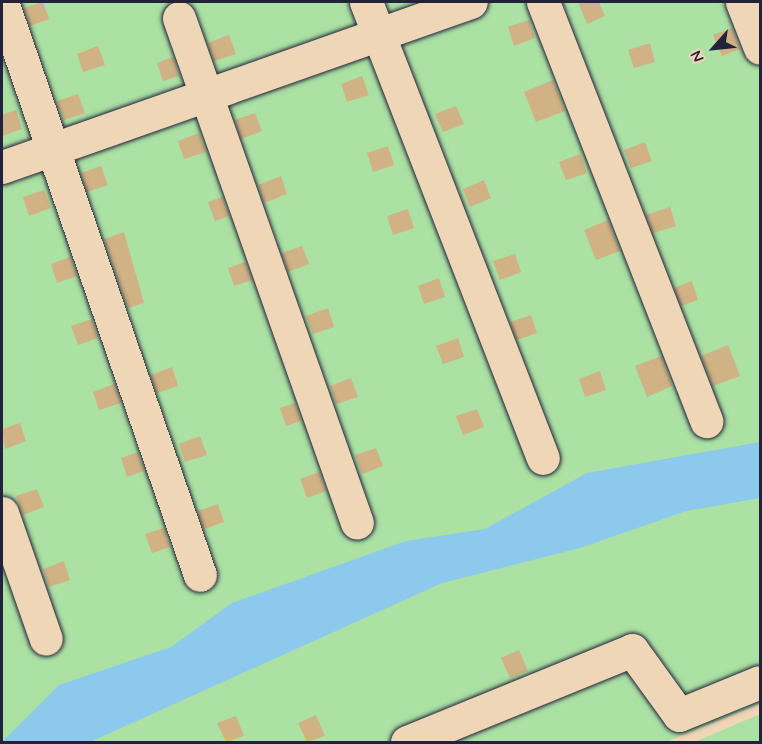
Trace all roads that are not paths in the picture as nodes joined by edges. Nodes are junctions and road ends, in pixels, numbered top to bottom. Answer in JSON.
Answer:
{"nodes":[{"id":1,"x":2,"y":2,"type":"edge"},
{"id":2,"x":366,"y":2,"type":"edge"},
{"id":3,"x":471,"y":2,"type":"edge"},
{"id":4,"x":543,"y":2,"type":"edge"},
{"id":5,"x":742,"y":2,"type":"edge"},
{"id":6,"x":179,"y":18,"type":"dead end"},
{"id":7,"x":378,"y":34,"type":"junction"},
{"id":8,"x":760,"y":48,"type":"edge"},
{"id":9,"x":206,"y":96,"type":"junction"},
{"id":10,"x":49,"y":151,"type":"junction"},
{"id":11,"x":2,"y":167,"type":"edge"},
{"id":12,"x":706,"y":421,"type":"dead end"},
{"id":13,"x":543,"y":458,"type":"dead end"},
{"id":14,"x":2,"y":513,"type":"edge"},
{"id":15,"x":357,"y":523,"type":"dead end"},
{"id":16,"x":200,"y":575,"type":"dead end"},
{"id":17,"x":46,"y":639,"type":"dead end"},
{"id":18,"x":760,"y":682,"type":"edge"},
{"id":19,"x":407,"y":742,"type":"edge"}],
"edges":[{"from":1,"to":10,"type":"lane"},
{"from":2,"to":7,"type":"lane"},
{"from":3,"to":7,"type":"lane"},
{"from":4,"to":12,"type":"lane"},
{"from":5,"to":8,"type":"lane"},
{"from":6,"to":9,"type":"lane"},
{"from":7,"to":9,"type":"lane"},
{"from":7,"to":13,"type":"lane"},
{"from":9,"to":10,"type":"lane"},
{"from":9,"to":15,"type":"lane"},
{"from":10,"to":11,"type":"lane"},
{"from":10,"to":16,"type":"lane"},
{"from":14,"to":17,"type":"lane"},
{"from":18,"to":19,"type":"lane"}]}
